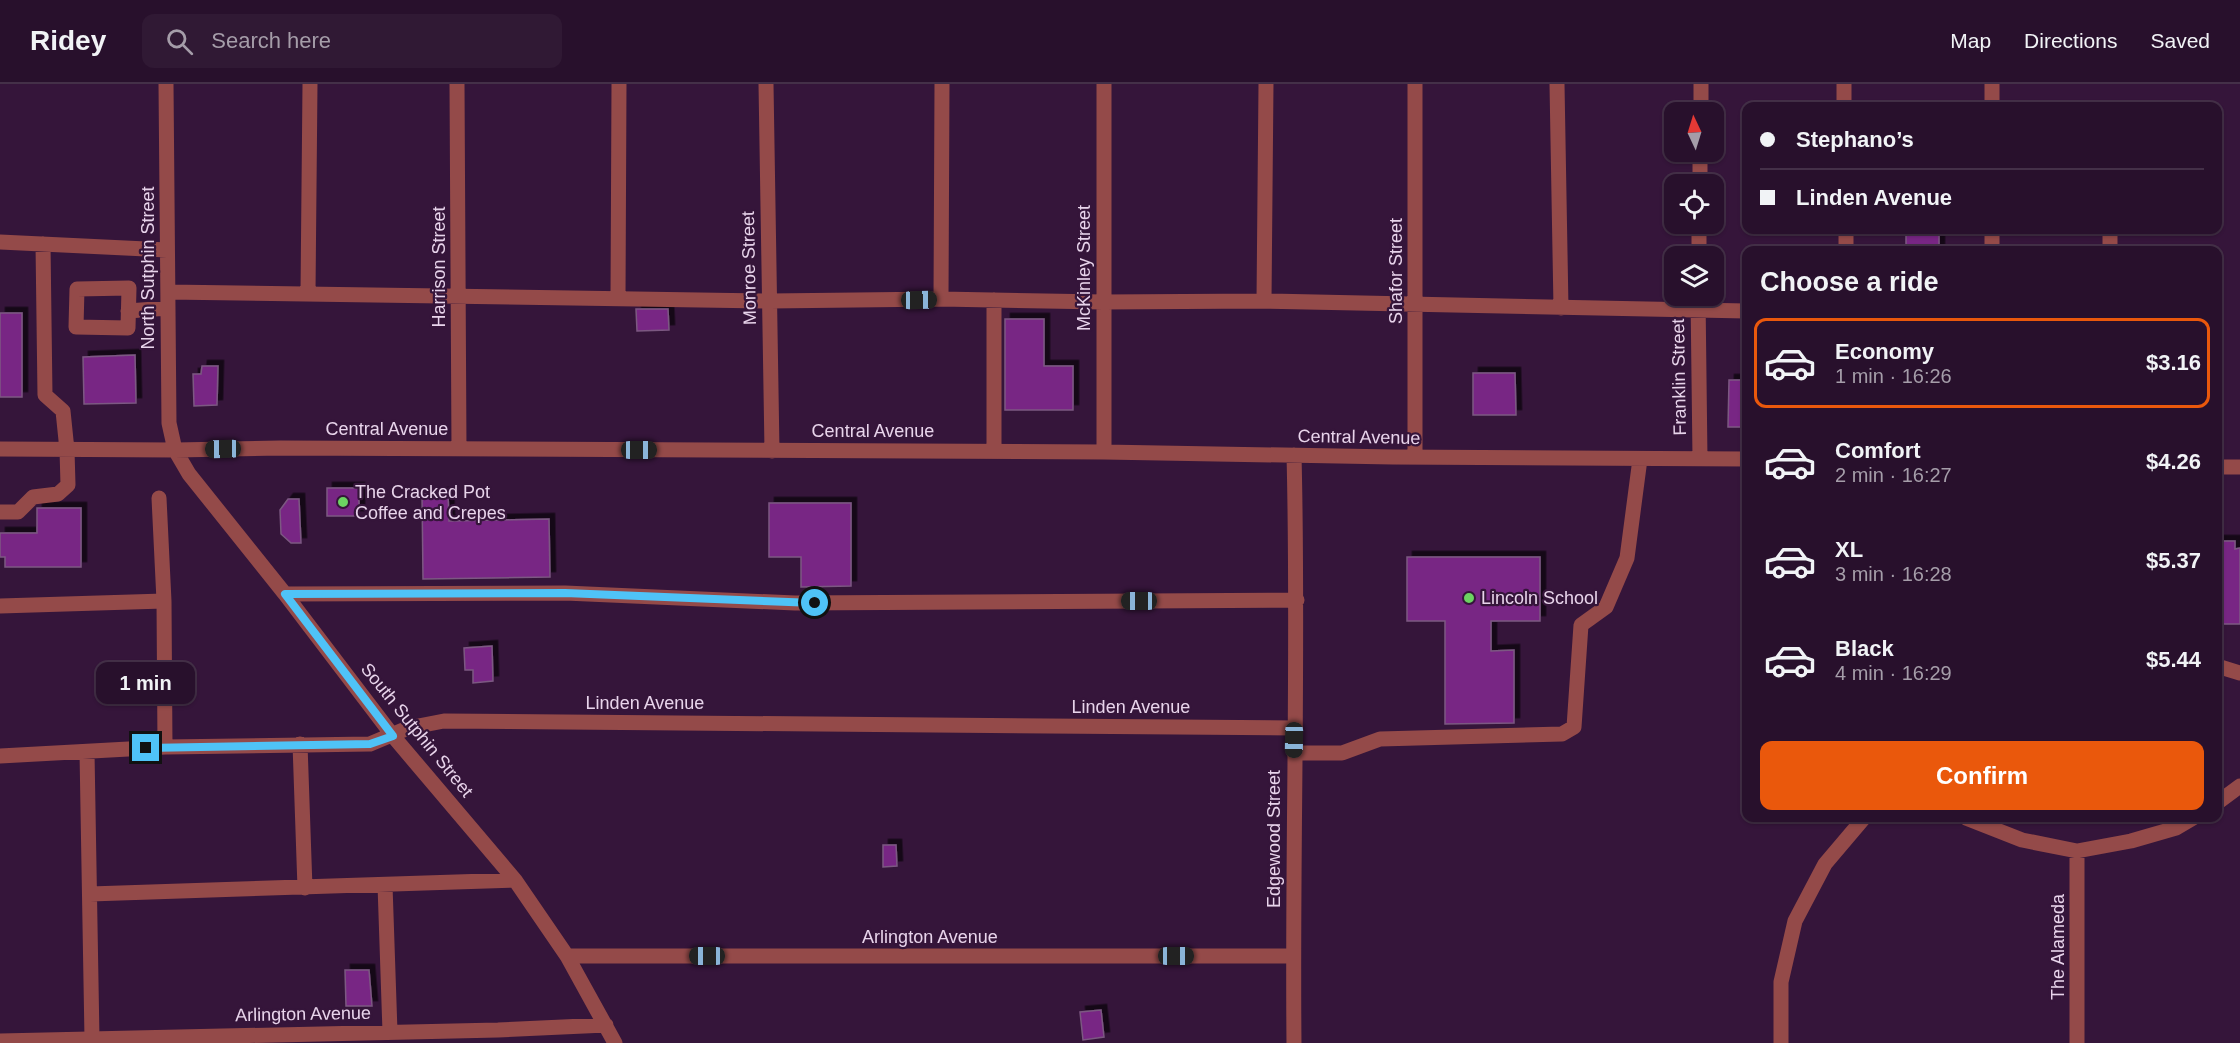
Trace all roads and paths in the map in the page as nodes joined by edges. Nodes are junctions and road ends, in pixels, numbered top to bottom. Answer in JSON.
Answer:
{"nodes":[{"id":1,"x":166,"y":84,"type":"edge"},
{"id":2,"x":310,"y":84,"type":"edge"},
{"id":3,"x":457,"y":84,"type":"edge"},
{"id":4,"x":619,"y":84,"type":"edge"},
{"id":5,"x":766,"y":84,"type":"edge"},
{"id":6,"x":942,"y":84,"type":"edge"},
{"id":7,"x":1104,"y":84,"type":"edge"},
{"id":8,"x":1266,"y":84,"type":"edge"},
{"id":9,"x":1415,"y":84,"type":"edge"},
{"id":10,"x":1557,"y":84,"type":"edge"},
{"id":11,"x":1701,"y":84,"type":"edge"},
{"id":12,"x":1844,"y":84,"type":"edge"},
{"id":13,"x":1992,"y":84,"type":"edge"},
{"id":14,"x":1701,"y":102,"type":"edge"},
{"id":15,"x":1844,"y":102,"type":"edge"},
{"id":16,"x":1992,"y":102,"type":"edge"},
{"id":17,"x":0,"y":242,"type":"edge"},
{"id":18,"x":43,"y":244,"type":"junction"},
{"id":19,"x":167,"y":249,"type":"junction"},
{"id":20,"x":168,"y":292,"type":"junction"},
{"id":21,"x":308,"y":293,"type":"junction"},
{"id":22,"x":458,"y":295,"type":"junction"},
{"id":23,"x":618,"y":299,"type":"junction"},
{"id":24,"x":940,"y":299,"type":"junction"},
{"id":25,"x":994,"y":300,"type":"junction"},
{"id":26,"x":770,"y":301,"type":"junction"},
{"id":27,"x":1264,"y":301,"type":"junction"},
{"id":28,"x":1103,"y":302,"type":"junction"},
{"id":29,"x":1664,"y":304,"type":"edge"},
{"id":30,"x":1416,"y":305,"type":"junction"},
{"id":31,"x":1698,"y":306,"type":"edge"},
{"id":32,"x":1714,"y":306,"type":"edge"},
{"id":33,"x":168,"y":308,"type":"junction"},
{"id":34,"x":1561,"y":308,"type":"junction"},
{"id":35,"x":128,"y":310,"type":"junction"},
{"id":36,"x":1742,"y":311,"type":"edge"},
{"id":37,"x":0,"y":449,"type":"edge"},
{"id":38,"x":459,"y":449,"type":"junction"},
{"id":39,"x":67,"y":450,"type":"junction"},
{"id":40,"x":175,"y":450,"type":"junction"},
{"id":41,"x":772,"y":451,"type":"junction"},
{"id":42,"x":994,"y":451,"type":"junction"},
{"id":43,"x":1104,"y":452,"type":"junction"},
{"id":44,"x":1294,"y":455,"type":"junction"},
{"id":45,"x":1414,"y":458,"type":"junction"},
{"id":46,"x":1640,"y":459,"type":"junction"},
{"id":47,"x":1700,"y":459,"type":"junction"},
{"id":48,"x":1742,"y":459,"type":"edge"},
{"id":49,"x":2222,"y":467,"type":"edge"},
{"id":50,"x":2240,"y":467,"type":"edge"},
{"id":51,"x":159,"y":498,"type":"dead end"},
{"id":52,"x":0,"y":512,"type":"edge"},
{"id":53,"x":285,"y":594,"type":"junction"},
{"id":54,"x":1297,"y":600,"type":"junction"},
{"id":55,"x":164,"y":601,"type":"junction"},
{"id":56,"x":0,"y":606,"type":"edge"},
{"id":57,"x":2222,"y":668,"type":"edge"},
{"id":58,"x":2240,"y":673,"type":"edge"},
{"id":59,"x":1295,"y":728,"type":"junction"},
{"id":60,"x":393,"y":736,"type":"junction"},
{"id":61,"x":300,"y":744,"type":"junction"},
{"id":62,"x":165,"y":747,"type":"junction"},
{"id":63,"x":87,"y":752,"type":"junction"},
{"id":64,"x":1294,"y":753,"type":"junction"},
{"id":65,"x":0,"y":756,"type":"edge"},
{"id":66,"x":2240,"y":786,"type":"edge"},
{"id":67,"x":2222,"y":799,"type":"edge"},
{"id":68,"x":1861,"y":822,"type":"edge"},
{"id":69,"x":1976,"y":822,"type":"edge"},
{"id":70,"x":2186,"y":822,"type":"edge"},
{"id":71,"x":2077,"y":851,"type":"junction"},
{"id":72,"x":515,"y":880,"type":"junction"},
{"id":73,"x":385,"y":885,"type":"junction"},
{"id":74,"x":305,"y":888,"type":"junction"},
{"id":75,"x":90,"y":894,"type":"junction"},
{"id":76,"x":567,"y":956,"type":"junction"},
{"id":77,"x":1293,"y":956,"type":"junction"},
{"id":78,"x":606,"y":1025,"type":"junction"},
{"id":79,"x":390,"y":1032,"type":"junction"},
{"id":80,"x":498,"y":1036,"type":"edge"},
{"id":81,"x":92,"y":1039,"type":"junction"},
{"id":82,"x":0,"y":1041,"type":"edge"},
{"id":83,"x":615,"y":1043,"type":"edge"},
{"id":84,"x":1294,"y":1043,"type":"edge"},
{"id":85,"x":1780,"y":1043,"type":"edge"},
{"id":86,"x":2077,"y":1043,"type":"edge"}],
"edges":[{"from":1,"to":19,"type":"street","name":"North Sutphin Street"},
{"from":2,"to":21,"type":"street"},
{"from":3,"to":22,"type":"street","name":"Harrison Street"},
{"from":4,"to":23,"type":"street"},
{"from":5,"to":26,"type":"street","name":"Monroe Street"},
{"from":6,"to":24,"type":"street"},
{"from":7,"to":28,"type":"street","name":"McKinley Street"},
{"from":8,"to":27,"type":"street"},
{"from":9,"to":30,"type":"street","name":"Shafor Street"},
{"from":10,"to":34,"type":"street"},
{"from":11,"to":14,"type":"street"},
{"from":12,"to":15,"type":"street"},
{"from":13,"to":16,"type":"street"},
{"from":17,"to":18,"type":"street"},
{"from":18,"to":19,"type":"street"},
{"from":18,"to":39,"type":"street"},
{"from":19,"to":20,"type":"street","name":"North Sutphin Street"},
{"from":20,"to":21,"type":"street"},
{"from":20,"to":33,"type":"street","name":"North Sutphin Street"},
{"from":21,"to":22,"type":"street"},
{"from":22,"to":23,"type":"street"},
{"from":22,"to":38,"type":"street","name":"Harrison Street"},
{"from":23,"to":26,"type":"street"},
{"from":24,"to":25,"type":"street"},
{"from":24,"to":26,"type":"street"},
{"from":25,"to":28,"type":"street"},
{"from":25,"to":42,"type":"street"},
{"from":26,"to":41,"type":"street","name":"Monroe Street"},
{"from":27,"to":28,"type":"street"},
{"from":27,"to":30,"type":"street"},
{"from":28,"to":43,"type":"street","name":"McKinley Street"},
{"from":29,"to":34,"type":"street"},
{"from":30,"to":34,"type":"street"},
{"from":30,"to":45,"type":"street","name":"Shafor Street"},
{"from":31,"to":47,"type":"street","name":"Franklin Street"},
{"from":32,"to":36,"type":"street"},
{"from":33,"to":35,"type":"street"},
{"from":33,"to":40,"type":"street","name":"North Sutphin Street"},
{"from":35,"to":35,"type":"street"},
{"from":37,"to":39,"type":"street","name":"Central Avenue"},
{"from":38,"to":40,"type":"street","name":"Central Avenue"},
{"from":38,"to":41,"type":"street","name":"Central Avenue"},
{"from":39,"to":40,"type":"street","name":"Central Avenue"},
{"from":39,"to":52,"type":"street"},
{"from":40,"to":53,"type":"street","name":"South Sutphin Street"},
{"from":41,"to":42,"type":"street","name":"Central Avenue"},
{"from":42,"to":43,"type":"street","name":"Central Avenue"},
{"from":43,"to":44,"type":"street","name":"Central Avenue"},
{"from":44,"to":45,"type":"street","name":"Central Avenue"},
{"from":44,"to":54,"type":"street","name":"Edgewood Street"},
{"from":45,"to":46,"type":"street","name":"Central Avenue"},
{"from":46,"to":47,"type":"street","name":"Central Avenue"},
{"from":46,"to":64,"type":"street"},
{"from":47,"to":48,"type":"street","name":"Central Avenue"},
{"from":49,"to":50,"type":"street"},
{"from":51,"to":55,"type":"street"},
{"from":53,"to":54,"type":"street"},
{"from":53,"to":60,"type":"street","name":"South Sutphin Street"},
{"from":54,"to":59,"type":"street","name":"Edgewood Street"},
{"from":55,"to":56,"type":"street"},
{"from":55,"to":62,"type":"street"},
{"from":57,"to":58,"type":"street"},
{"from":59,"to":60,"type":"street","name":"Linden Avenue"},
{"from":59,"to":64,"type":"street","name":"Edgewood Street"},
{"from":60,"to":61,"type":"street","name":"Linden Avenue"},
{"from":60,"to":72,"type":"street","name":"South Sutphin Street"},
{"from":61,"to":62,"type":"street","name":"Linden Avenue"},
{"from":61,"to":74,"type":"street"},
{"from":62,"to":63,"type":"street","name":"Linden Avenue"},
{"from":63,"to":65,"type":"street","name":"Linden Avenue"},
{"from":63,"to":75,"type":"street"},
{"from":64,"to":77,"type":"street","name":"Edgewood Street"},
{"from":66,"to":67,"type":"street"},
{"from":68,"to":85,"type":"street"},
{"from":69,"to":71,"type":"street"},
{"from":70,"to":71,"type":"street"},
{"from":71,"to":86,"type":"street","name":"The Alameda"},
{"from":72,"to":73,"type":"street"},
{"from":72,"to":76,"type":"street","name":"South Sutphin Street"},
{"from":73,"to":74,"type":"street"},
{"from":73,"to":79,"type":"street"},
{"from":74,"to":75,"type":"street"},
{"from":75,"to":81,"type":"street"},
{"from":76,"to":77,"type":"street","name":"Arlington Avenue"},
{"from":76,"to":78,"type":"street","name":"South Sutphin Street"},
{"from":77,"to":84,"type":"street","name":"Edgewood Street"},
{"from":78,"to":80,"type":"street","name":"Arlington Avenue"},
{"from":78,"to":83,"type":"street","name":"South Sutphin Street"},
{"from":79,"to":80,"type":"street","name":"Arlington Avenue"},
{"from":79,"to":81,"type":"street","name":"Arlington Avenue"},
{"from":81,"to":82,"type":"street","name":"Arlington Avenue"}]}
